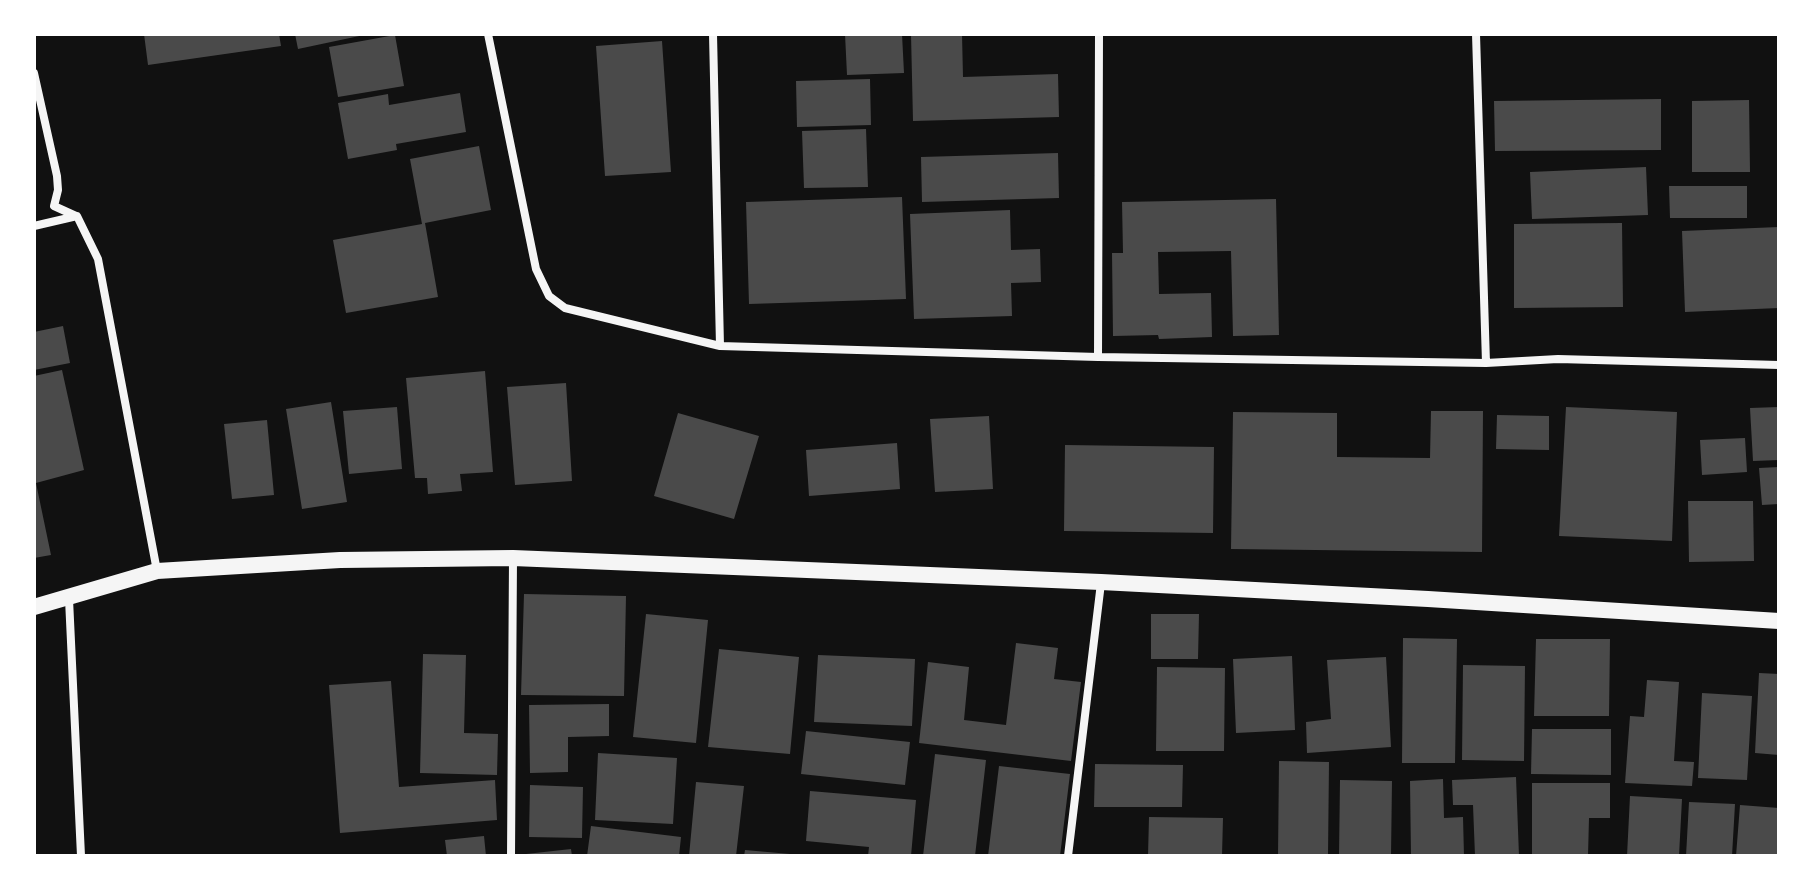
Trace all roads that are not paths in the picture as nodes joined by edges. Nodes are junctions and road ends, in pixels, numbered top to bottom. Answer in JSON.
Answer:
{"nodes":[{"id":1,"x":488,"y":34,"type":"edge"},
{"id":2,"x":713,"y":34,"type":"edge"},
{"id":3,"x":1099,"y":34,"type":"edge"},
{"id":4,"x":1476,"y":34,"type":"edge"},
{"id":5,"x":34,"y":73,"type":"edge"},
{"id":6,"x":77,"y":216,"type":"junction"},
{"id":7,"x":34,"y":226,"type":"edge"},
{"id":8,"x":720,"y":346,"type":"junction"},
{"id":9,"x":1098,"y":357,"type":"junction"},
{"id":10,"x":1486,"y":363,"type":"junction"},
{"id":11,"x":1779,"y":365,"type":"edge"},
{"id":12,"x":513,"y":558,"type":"junction"},
{"id":13,"x":157,"y":571,"type":"junction"},
{"id":14,"x":1101,"y":582,"type":"junction"},
{"id":15,"x":69,"y":599,"type":"junction"},
{"id":16,"x":34,"y":607,"type":"edge"},
{"id":17,"x":1779,"y":621,"type":"edge"},
{"id":18,"x":81,"y":856,"type":"edge"},
{"id":19,"x":511,"y":856,"type":"edge"},
{"id":20,"x":1068,"y":856,"type":"edge"}],
"edges":[{"from":1,"to":8,"type":"street"},
{"from":2,"to":8,"type":"street"},
{"from":3,"to":9,"type":"street"},
{"from":4,"to":10,"type":"street"},
{"from":5,"to":6,"type":"street"},
{"from":6,"to":7,"type":"street"},
{"from":6,"to":13,"type":"street"},
{"from":8,"to":9,"type":"street"},
{"from":9,"to":10,"type":"street"},
{"from":10,"to":11,"type":"street"},
{"from":12,"to":13,"type":"main road"},
{"from":12,"to":14,"type":"main road"},
{"from":12,"to":19,"type":"street"},
{"from":13,"to":15,"type":"main road"},
{"from":14,"to":17,"type":"main road"},
{"from":14,"to":20,"type":"street"},
{"from":15,"to":16,"type":"main road"},
{"from":15,"to":18,"type":"street"}]}
